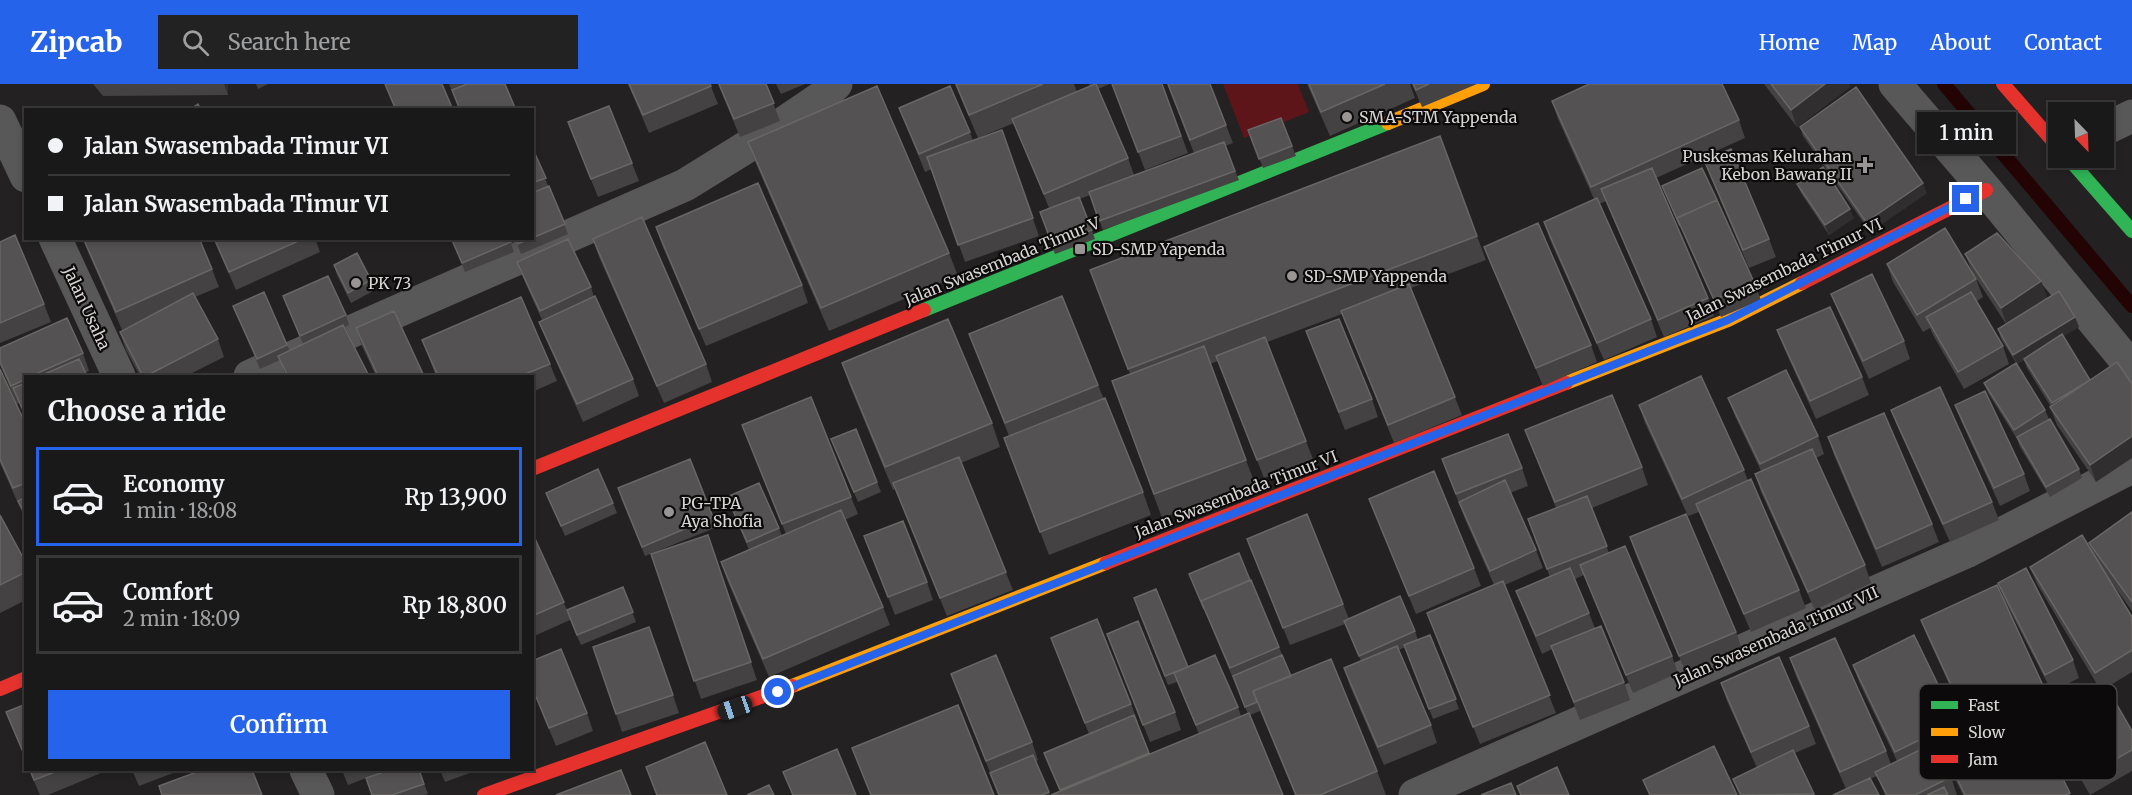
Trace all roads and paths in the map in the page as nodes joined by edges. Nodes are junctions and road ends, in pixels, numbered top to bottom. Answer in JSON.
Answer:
{"nodes":[{"id":1,"x":836,"y":84,"type":"edge"},
{"id":2,"x":1484,"y":84,"type":"edge"},
{"id":3,"x":1894,"y":84,"type":"edge"},
{"id":4,"x":2003,"y":84,"type":"edge"},
{"id":5,"x":2132,"y":116,"type":"edge"},
{"id":6,"x":0,"y":121,"type":"edge"},
{"id":7,"x":2114,"y":125,"type":"edge"},
{"id":8,"x":2048,"y":136,"type":"edge"},
{"id":9,"x":2077,"y":168,"type":"edge"},
{"id":10,"x":24,"y":172,"type":"edge"},
{"id":11,"x":1986,"y":190,"type":"junction"},
{"id":12,"x":2132,"y":231,"type":"edge"},
{"id":13,"x":56,"y":240,"type":"edge"},
{"id":14,"x":2132,"y":368,"type":"edge"},
{"id":15,"x":119,"y":375,"type":"edge"},
{"id":16,"x":252,"y":375,"type":"edge"},
{"id":17,"x":2132,"y":467,"type":"edge"},
{"id":18,"x":534,"y":468,"type":"edge"},
{"id":19,"x":24,"y":679,"type":"edge"},
{"id":20,"x":0,"y":689,"type":"edge"},
{"id":21,"x":306,"y":771,"type":"edge"},
{"id":22,"x":318,"y":795,"type":"edge"},
{"id":23,"x":484,"y":795,"type":"edge"},
{"id":24,"x":1414,"y":795,"type":"edge"}],
"edges":[{"from":1,"to":16,"type":"street"},
{"from":2,"to":18,"type":"street","name":"Jalan Swasembada Timur V"},
{"from":3,"to":11,"type":"street"},
{"from":4,"to":8,"type":"street"},
{"from":5,"to":7,"type":"street"},
{"from":6,"to":10,"type":"street"},
{"from":9,"to":12,"type":"street"},
{"from":11,"to":14,"type":"street"},
{"from":11,"to":23,"type":"street","name":"Jalan Swasembada Timur VI"},
{"from":13,"to":15,"type":"street","name":"Jalan Usaha"},
{"from":17,"to":24,"type":"street","name":"Jalan Swasembada Timur VII"},
{"from":19,"to":20,"type":"street"},
{"from":21,"to":22,"type":"street"}]}
